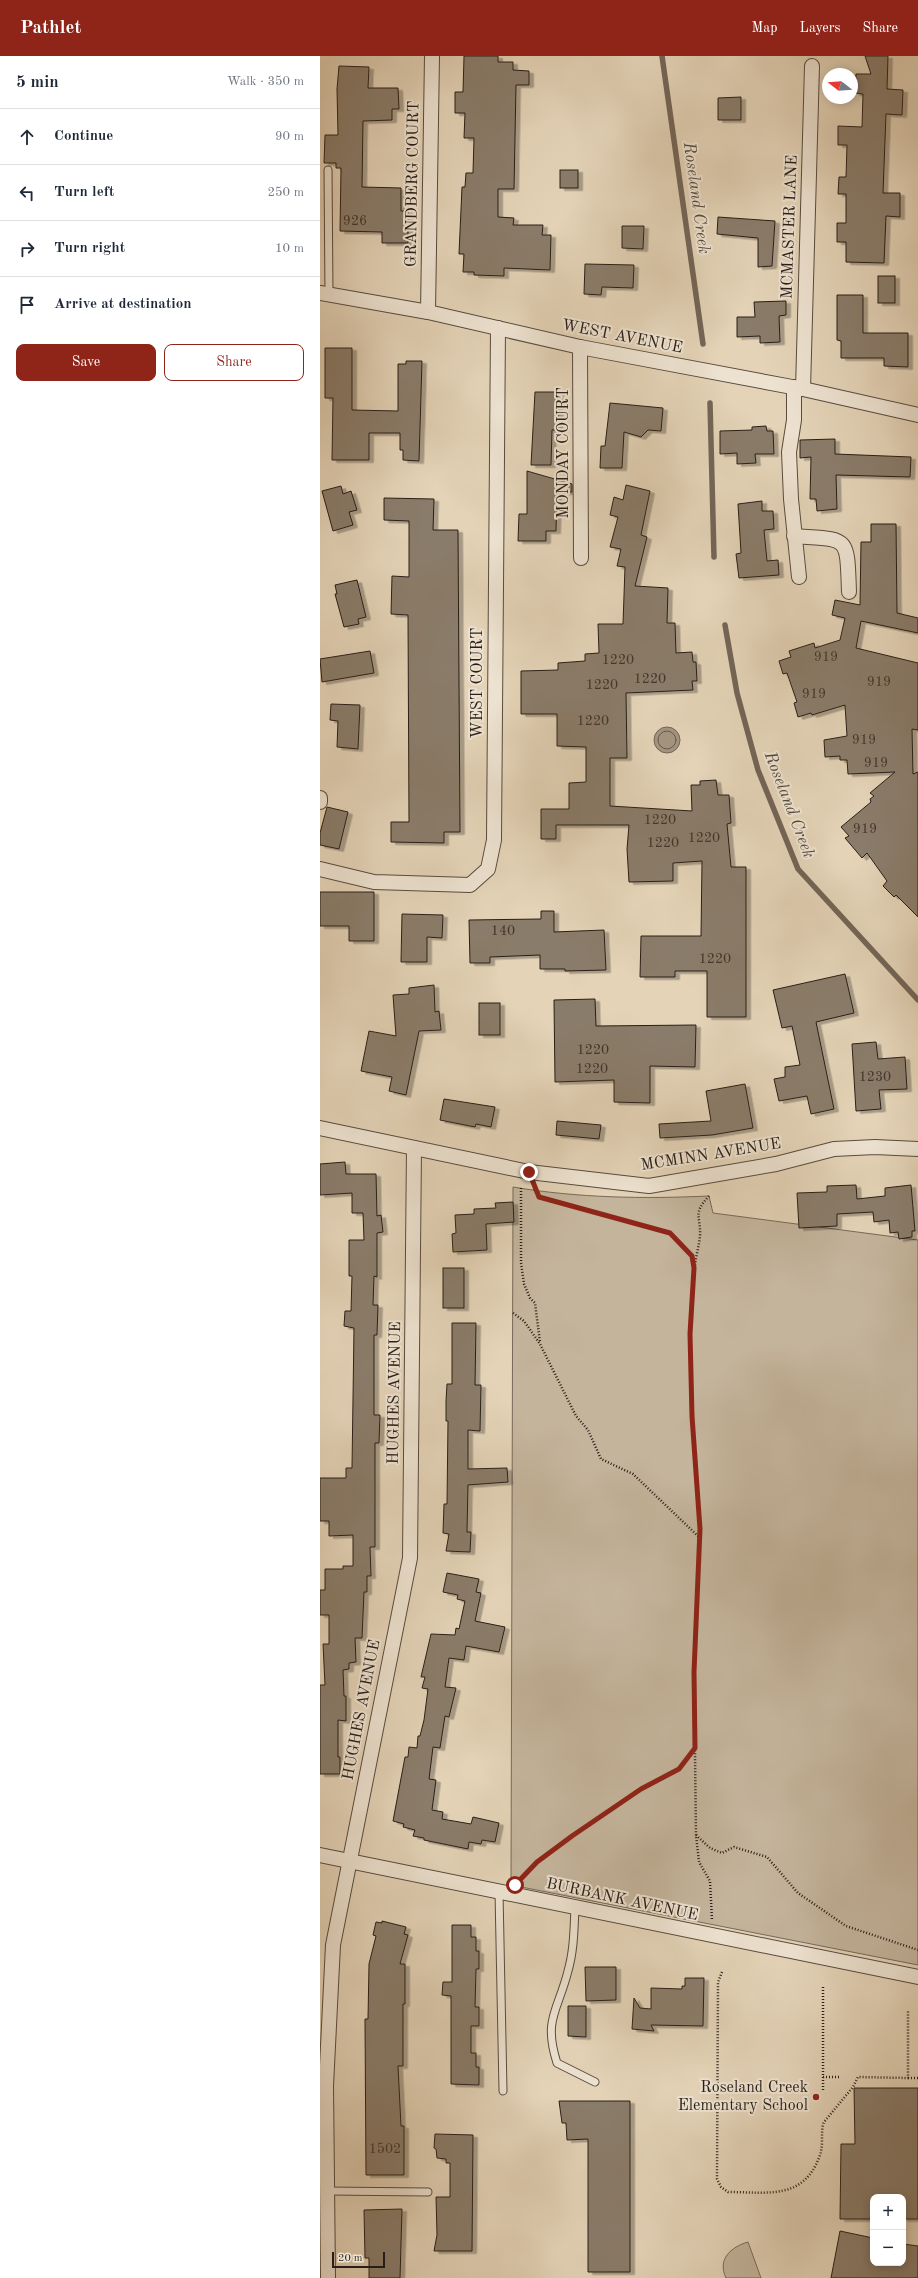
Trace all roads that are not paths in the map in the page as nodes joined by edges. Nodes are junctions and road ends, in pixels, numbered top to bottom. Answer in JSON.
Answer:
{"nodes":[{"id":1,"x":432,"y":56,"type":"edge"},
{"id":2,"x":812,"y":66,"type":"dead end"},
{"id":3,"x":328,"y":170,"type":"dead end"},
{"id":4,"x":324,"y":294,"type":"edge"},
{"id":5,"x":428,"y":312,"type":"junction"},
{"id":6,"x":498,"y":328,"type":"junction"},
{"id":7,"x":580,"y":347,"type":"junction"},
{"id":8,"x":798,"y":388,"type":"junction"},
{"id":9,"x":918,"y":416,"type":"edge"},
{"id":10,"x":794,"y":536,"type":"junction"},
{"id":11,"x":582,"y":558,"type":"dead end"},
{"id":12,"x":799,"y":576,"type":"dead end"},
{"id":13,"x":849,"y":592,"type":"dead end"},
{"id":14,"x":320,"y":798,"type":"edge"},
{"id":15,"x":320,"y":802,"type":"edge"},
{"id":16,"x":324,"y":870,"type":"edge"},
{"id":17,"x":320,"y":1128,"type":"edge"},
{"id":18,"x":414,"y":1148,"type":"junction"},
{"id":19,"x":918,"y":1149,"type":"edge"},
{"id":20,"x":320,"y":1855,"type":"edge"},
{"id":21,"x":349,"y":1861,"type":"junction"},
{"id":22,"x":500,"y":1892,"type":"junction"},
{"id":23,"x":575,"y":1907,"type":"junction"},
{"id":24,"x":918,"y":1977,"type":"edge"},
{"id":25,"x":595,"y":2082,"type":"dead end"},
{"id":26,"x":503,"y":2091,"type":"dead end"},
{"id":27,"x":327,"y":2190,"type":"junction"},
{"id":28,"x":428,"y":2192,"type":"dead end"},
{"id":29,"x":328,"y":2278,"type":"edge"}],
"edges":[{"from":1,"to":5,"type":"street","name":"GRANDBERG COURT"},
{"from":2,"to":8,"type":"street","name":"MCMASTER LANE"},
{"from":3,"to":4,"type":"lane"},
{"from":4,"to":5,"type":"street","name":"WEST AVENUE"},
{"from":5,"to":6,"type":"street","name":"WEST AVENUE"},
{"from":6,"to":7,"type":"street","name":"WEST AVENUE"},
{"from":6,"to":16,"type":"street","name":"WEST COURT"},
{"from":7,"to":8,"type":"street","name":"WEST AVENUE"},
{"from":7,"to":11,"type":"street","name":"MONDAY COURT"},
{"from":8,"to":9,"type":"street","name":"WEST AVENUE"},
{"from":8,"to":10,"type":"street","name":"MCMASTER LANE"},
{"from":10,"to":12,"type":"street","name":"MCMASTER LANE"},
{"from":10,"to":13,"type":"street"},
{"from":14,"to":15,"type":"street"},
{"from":17,"to":18,"type":"street","name":"MCMINN AVENUE"},
{"from":18,"to":19,"type":"street","name":"MCMINN AVENUE"},
{"from":18,"to":21,"type":"street","name":"HUGHES AVENUE"},
{"from":20,"to":21,"type":"street","name":"BURBANK AVENUE"},
{"from":21,"to":22,"type":"street","name":"BURBANK AVENUE"},
{"from":21,"to":27,"type":"street","name":"HUGHES AVENUE"},
{"from":22,"to":23,"type":"street","name":"BURBANK AVENUE"},
{"from":22,"to":26,"type":"lane"},
{"from":23,"to":24,"type":"street","name":"BURBANK AVENUE"},
{"from":23,"to":25,"type":"lane"},
{"from":27,"to":28,"type":"lane"},
{"from":27,"to":29,"type":"street","name":"HUGHES AVENUE"}]}
